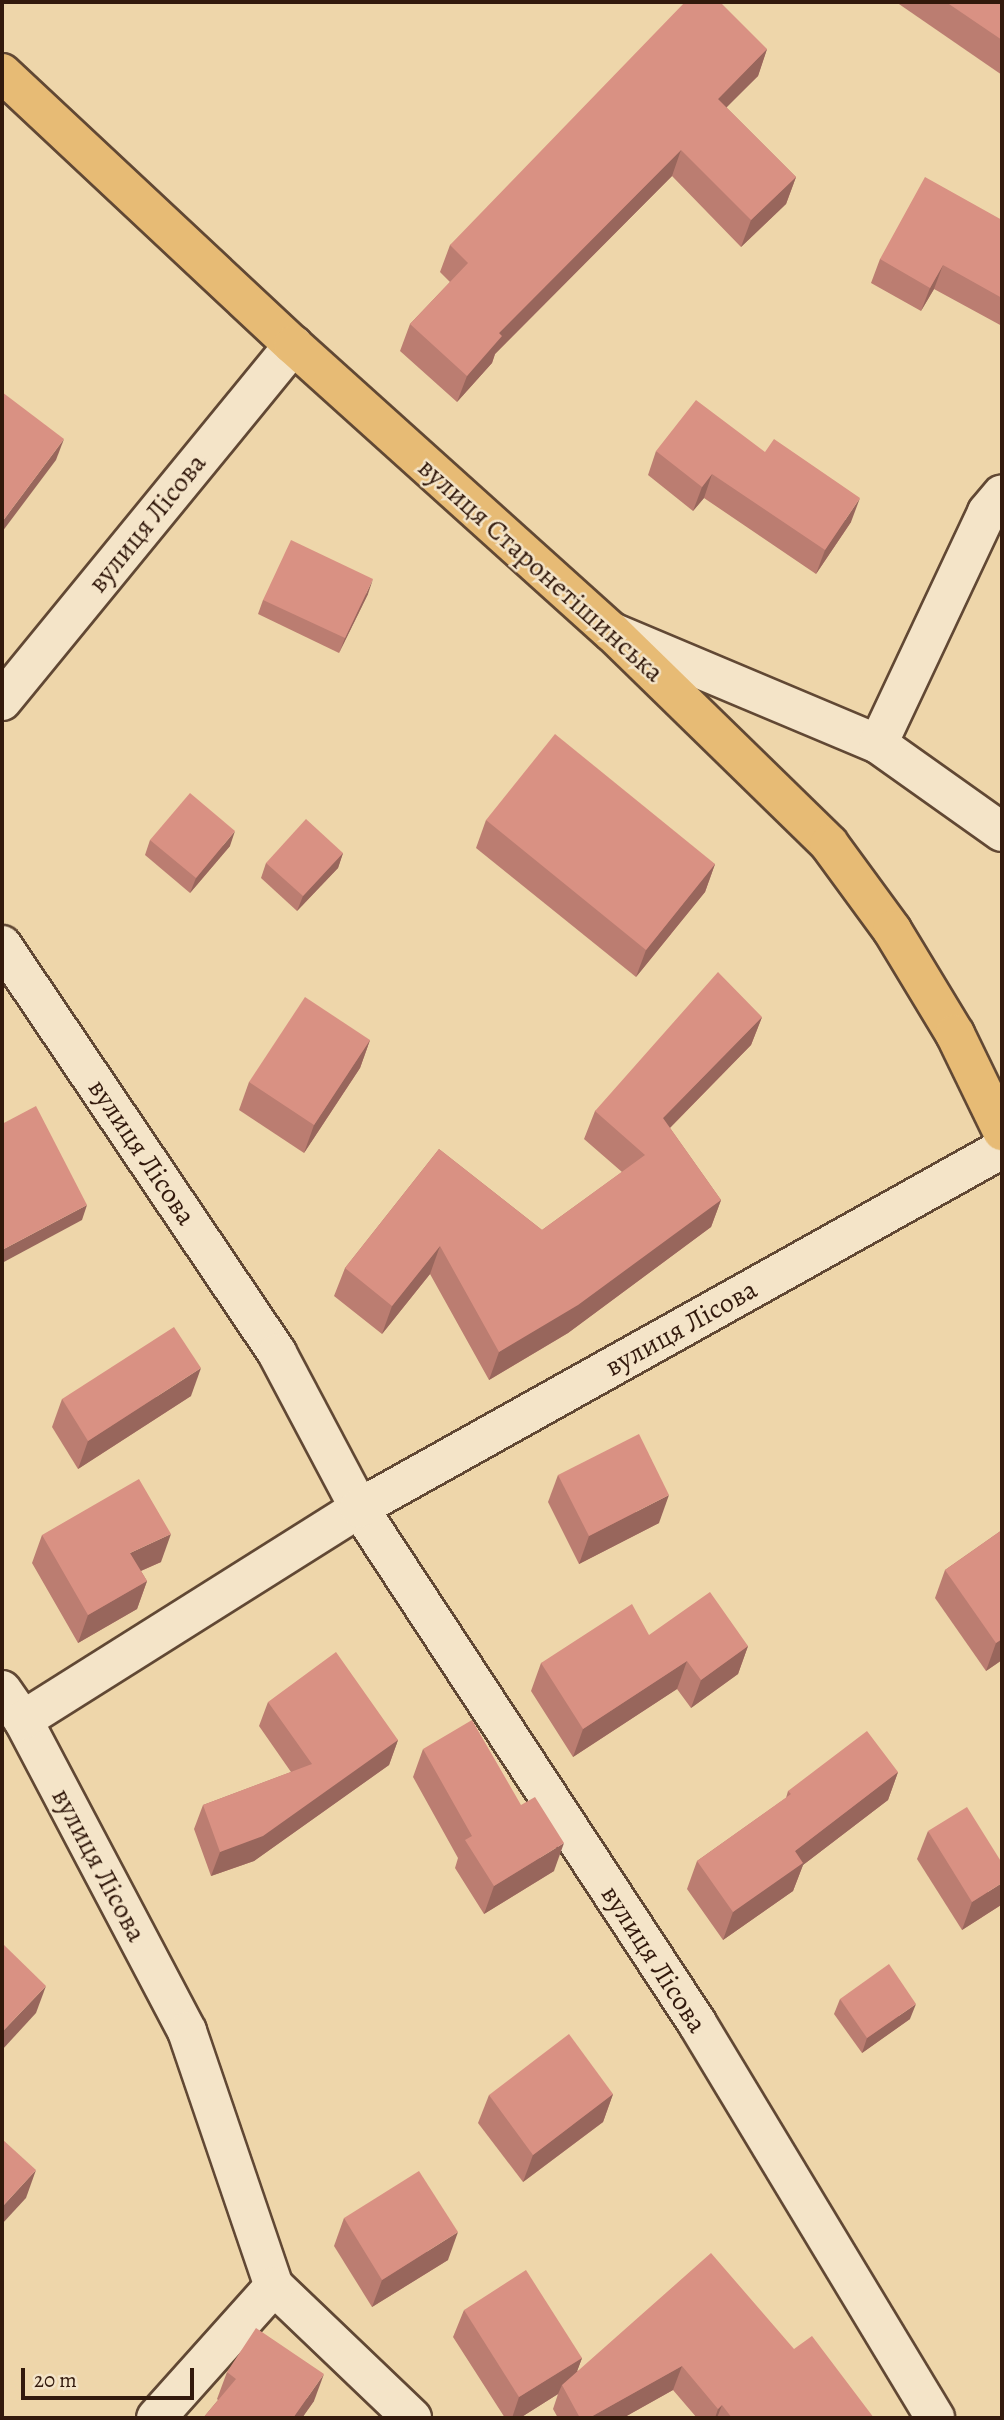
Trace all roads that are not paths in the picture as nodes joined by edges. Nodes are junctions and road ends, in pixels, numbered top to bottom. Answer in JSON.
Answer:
{"nodes":[{"id":1,"x":2,"y":73,"type":"edge"},
{"id":2,"x":293,"y":345,"type":"junction"},
{"id":3,"x":1002,"y":494,"type":"edge"},
{"id":4,"x":612,"y":632,"type":"junction"},
{"id":5,"x":2,"y":701,"type":"edge"},
{"id":6,"x":878,"y":744,"type":"junction"},
{"id":7,"x":1002,"y":832,"type":"edge"},
{"id":8,"x":2,"y":945,"type":"edge"},
{"id":9,"x":1002,"y":1131,"type":"edge"},
{"id":10,"x":1002,"y":1149,"type":"edge"},
{"id":11,"x":359,"y":1508,"type":"junction"},
{"id":12,"x":12,"y":1705,"type":"edge"},
{"id":13,"x":274,"y":2286,"type":"junction"},
{"id":14,"x":156,"y":2418,"type":"edge"},
{"id":15,"x":412,"y":2418,"type":"edge"},
{"id":16,"x":935,"y":2418,"type":"edge"}],
"edges":[{"from":1,"to":2,"type":"main road","name":"вулиця Старонетішинська"},
{"from":2,"to":4,"type":"main road","name":"вулиця Старонетішинська"},
{"from":2,"to":5,"type":"street","name":"вулиця Лісова"},
{"from":3,"to":6,"type":"street"},
{"from":4,"to":6,"type":"street"},
{"from":4,"to":9,"type":"main road","name":"вулиця Старонетішинська"},
{"from":6,"to":7,"type":"street"},
{"from":8,"to":11,"type":"street","name":"вулиця Лісова"},
{"from":10,"to":11,"type":"street","name":"вулиця Лісова"},
{"from":11,"to":12,"type":"street","name":"вулиця Лісова"},
{"from":11,"to":16,"type":"street","name":"вулиця Лісова"},
{"from":12,"to":13,"type":"street","name":"вулиця Лісова"},
{"from":13,"to":14,"type":"street"},
{"from":13,"to":15,"type":"street","name":"вулиця Лісова"}]}
